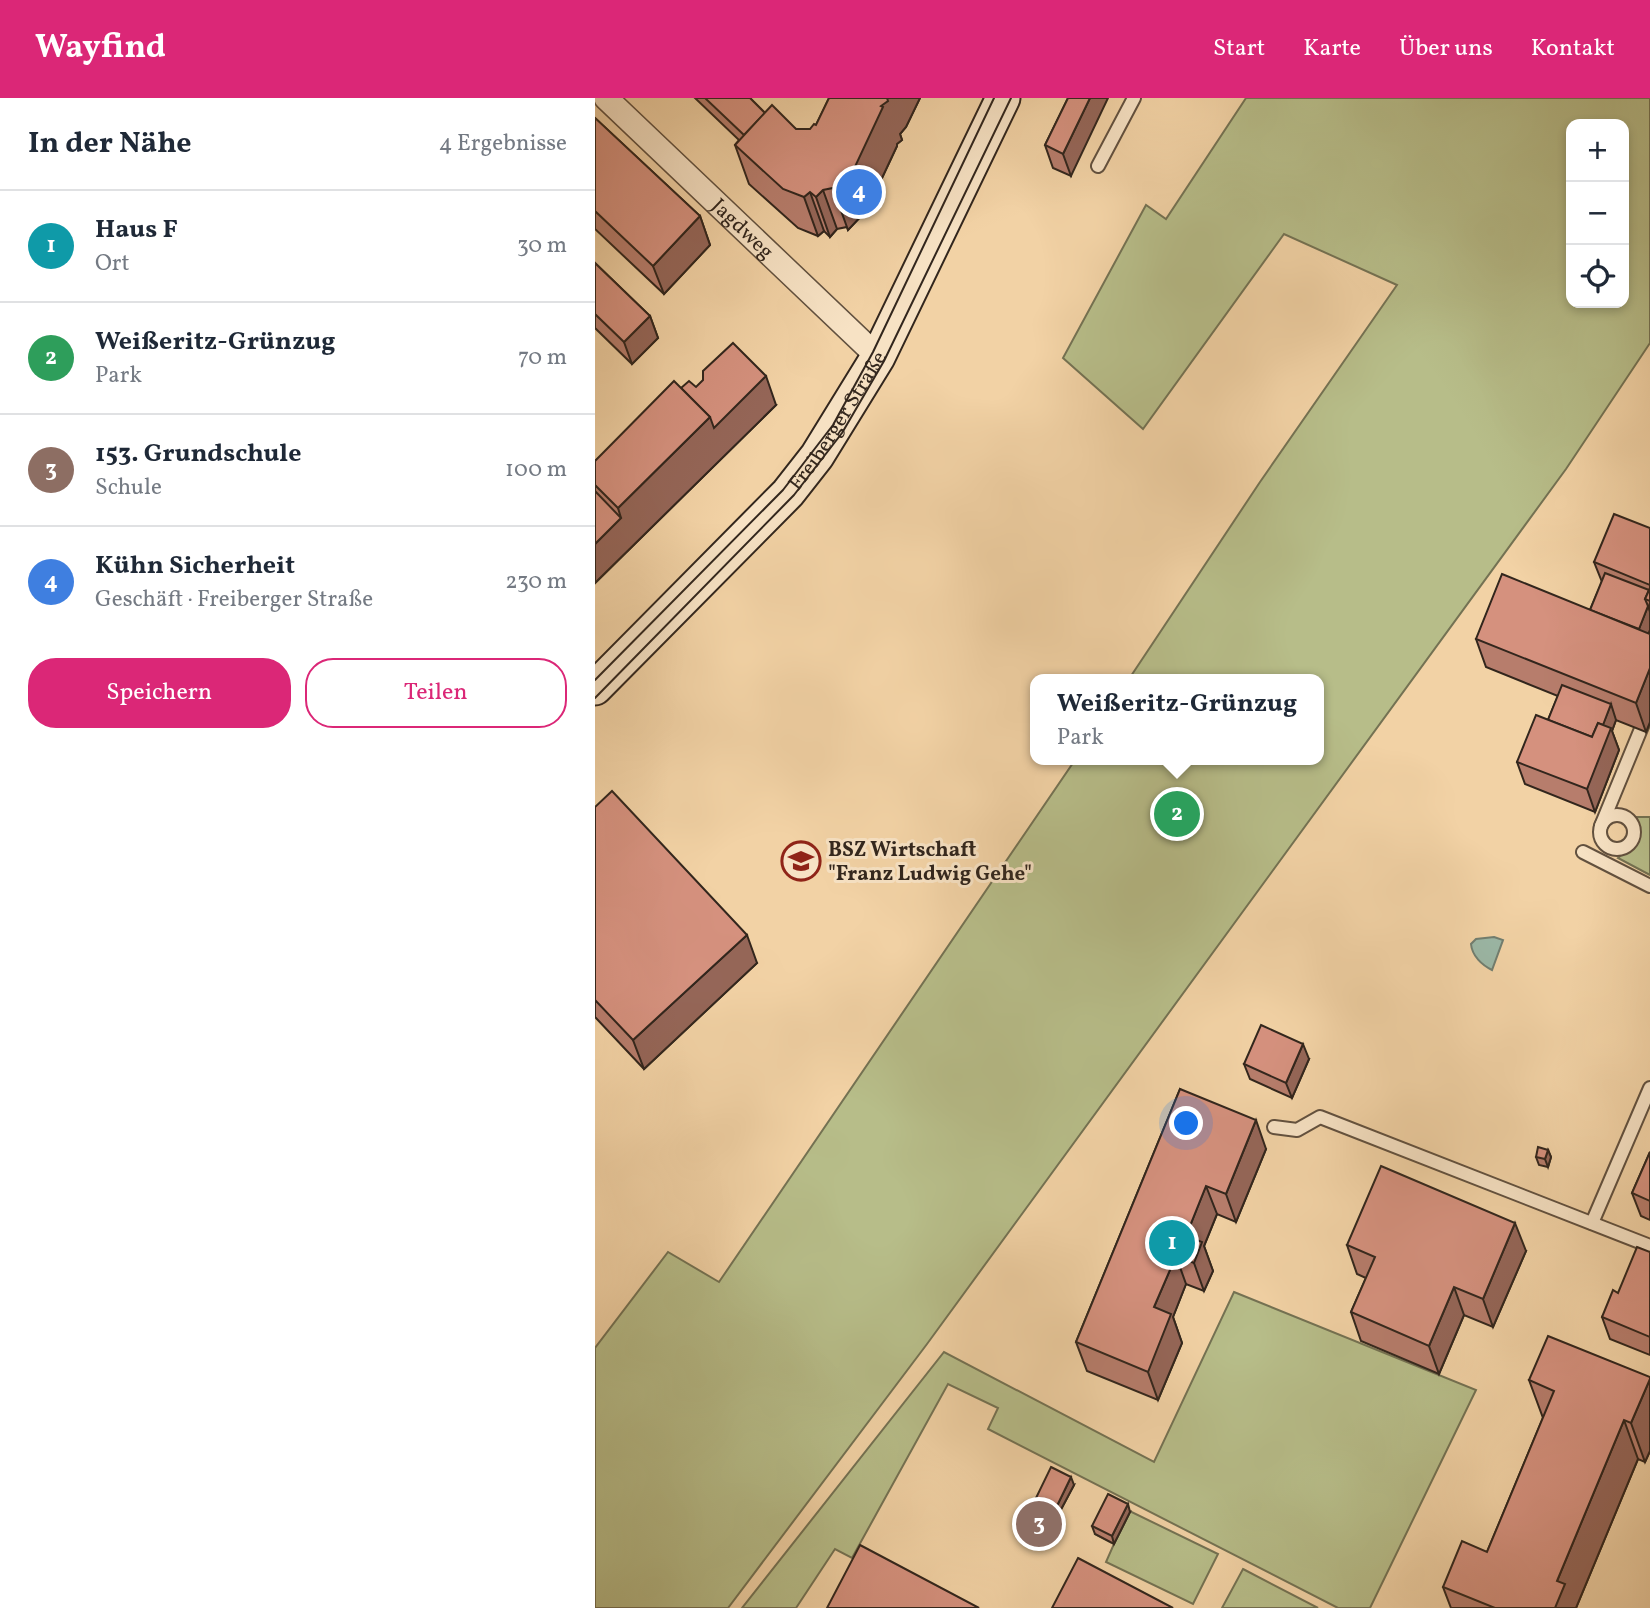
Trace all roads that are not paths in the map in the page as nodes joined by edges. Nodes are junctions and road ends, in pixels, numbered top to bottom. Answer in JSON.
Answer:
{"nodes":[{"id":1,"x":606,"y":98,"type":"edge"},
{"id":2,"x":1003,"y":98,"type":"edge"},
{"id":3,"x":1134,"y":98,"type":"edge"},
{"id":4,"x":1098,"y":166,"type":"dead end"},
{"id":5,"x":879,"y":357,"type":"junction"},
{"id":6,"x":595,"y":688,"type":"edge"},
{"id":7,"x":1650,"y":706,"type":"edge"},
{"id":8,"x":1601,"y":826,"type":"junction"},
{"id":9,"x":1608,"y":846,"type":"junction"},
{"id":10,"x":1583,"y":852,"type":"dead end"},
{"id":11,"x":1601,"y":860,"type":"junction"},
{"id":12,"x":1650,"y":886,"type":"edge"},
{"id":13,"x":1650,"y":1088,"type":"edge"},
{"id":14,"x":1274,"y":1127,"type":"dead end"},
{"id":15,"x":1593,"y":1223,"type":"junction"},
{"id":16,"x":1650,"y":1246,"type":"edge"}],
"edges":[{"from":1,"to":5,"type":"street","name":"Jagdweg"},
{"from":2,"to":5,"type":"street","name":"Freiberger Straße"},
{"from":3,"to":4,"type":"lane"},
{"from":5,"to":6,"type":"street","name":"Freiberger Straße"},
{"from":7,"to":8,"type":"lane"},
{"from":8,"to":9,"type":"lane"},
{"from":8,"to":9,"type":"lane"},
{"from":9,"to":11,"type":"lane"},
{"from":10,"to":11,"type":"lane"},
{"from":11,"to":12,"type":"lane"},
{"from":13,"to":15,"type":"lane"},
{"from":14,"to":15,"type":"lane"},
{"from":15,"to":16,"type":"lane"}]}
